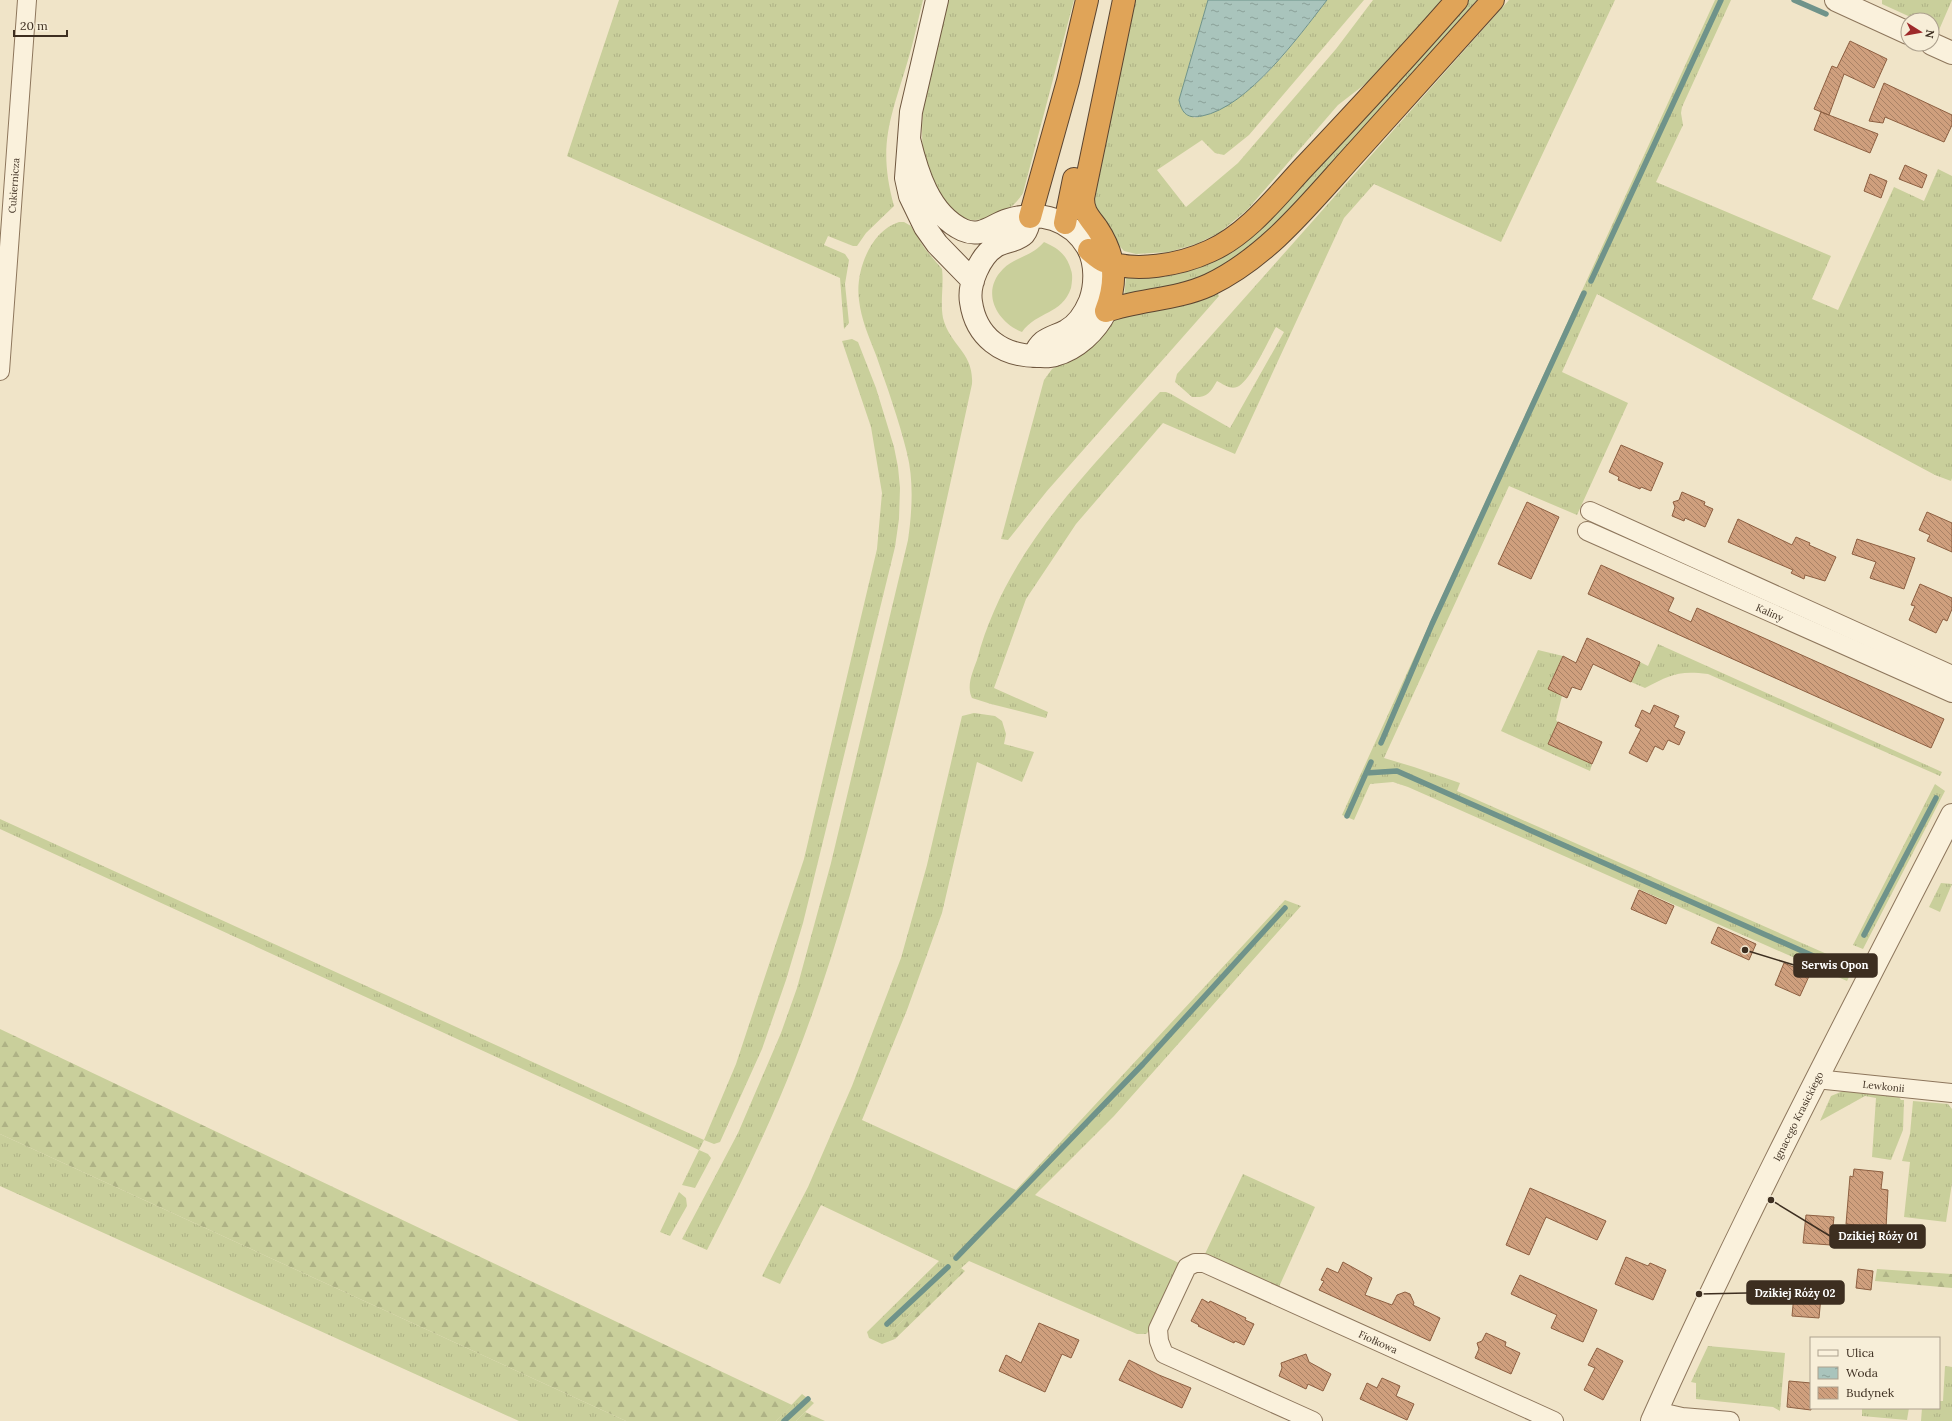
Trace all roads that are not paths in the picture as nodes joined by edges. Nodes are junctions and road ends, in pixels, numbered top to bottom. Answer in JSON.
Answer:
{"nodes":[{"id":1,"x":27,"y":0,"type":"edge"},
{"id":2,"x":937,"y":0,"type":"edge"},
{"id":3,"x":1087,"y":0,"type":"edge"},
{"id":4,"x":1116,"y":0,"type":"edge"},
{"id":5,"x":1124,"y":0,"type":"edge"},
{"id":6,"x":1457,"y":0,"type":"edge"},
{"id":7,"x":1493,"y":0,"type":"edge"},
{"id":8,"x":1836,"y":0,"type":"edge"},
{"id":9,"x":1900,"y":29,"type":"edge"},
{"id":10,"x":1940,"y":48,"type":"edge"},
{"id":11,"x":1952,"y":53,"type":"edge"},
{"id":12,"x":909,"y":139,"type":"junction"},
{"id":13,"x":1030,"y":217,"type":"junction"},
{"id":14,"x":1065,"y":223,"type":"junction"},
{"id":15,"x":1089,"y":250,"type":"junction"},
{"id":16,"x":1113,"y":263,"type":"junction"},
{"id":17,"x":973,"y":281,"type":"junction"},
{"id":18,"x":2,"y":309,"type":"edge"},
{"id":19,"x":1106,"y":310,"type":"junction"},
{"id":20,"x":1034,"y":356,"type":"junction"},
{"id":21,"x":0,"y":371,"type":"edge"},
{"id":22,"x":1590,"y":511,"type":"dead end"},
{"id":23,"x":1586,"y":531,"type":"dead end"},
{"id":24,"x":1952,"y":675,"type":"edge"},
{"id":25,"x":1952,"y":693,"type":"edge"},
{"id":26,"x":1952,"y":815,"type":"edge"},
{"id":27,"x":1816,"y":1079,"type":"junction"},
{"id":28,"x":1952,"y":1093,"type":"edge"},
{"id":29,"x":1654,"y":1416,"type":"edge"},
{"id":30,"x":1313,"y":1421,"type":"edge"},
{"id":31,"x":1554,"y":1421,"type":"edge"},
{"id":32,"x":1730,"y":1421,"type":"edge"}],
"edges":[{"from":1,"to":18,"type":"street","name":"Cukiernicza"},
{"from":2,"to":12,"type":"main road"},
{"from":3,"to":13,"type":"highway"},
{"from":4,"to":14,"type":"highway"},
{"from":5,"to":16,"type":"highway"},
{"from":6,"to":16,"type":"highway"},
{"from":7,"to":19,"type":"highway"},
{"from":8,"to":9,"type":"main road"},
{"from":10,"to":11,"type":"main road"},
{"from":12,"to":13,"type":"main road"},
{"from":12,"to":17,"type":"main road"},
{"from":13,"to":14,"type":"main road"},
{"from":13,"to":17,"type":"main road"},
{"from":14,"to":15,"type":"main road"},
{"from":15,"to":16,"type":"highway"},
{"from":15,"to":20,"type":"main road"},
{"from":16,"to":19,"type":"highway"},
{"from":17,"to":20,"type":"main road"},
{"from":18,"to":21,"type":"street","name":"Cukiernicza"},
{"from":19,"to":20,"type":"main road"},
{"from":22,"to":24,"type":"street","name":"Kaliny"},
{"from":23,"to":25,"type":"street","name":"Kaliny"},
{"from":26,"to":27,"type":"main road","name":"Ignacego Krasickiego"},
{"from":27,"to":28,"type":"street","name":"Lewkonii"},
{"from":27,"to":29,"type":"main road","name":"Ignacego Krasickiego"},
{"from":29,"to":32,"type":"street"},
{"from":30,"to":31,"type":"street","name":"Fiołkowa"}]}
